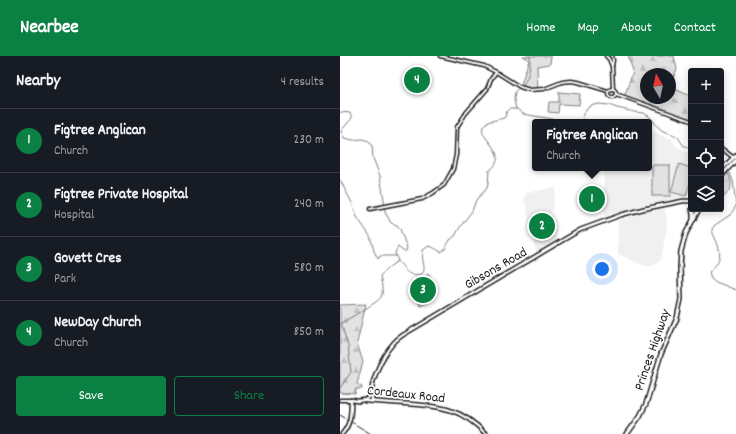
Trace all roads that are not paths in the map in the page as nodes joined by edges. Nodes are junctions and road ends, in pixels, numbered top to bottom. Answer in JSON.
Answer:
{"nodes":[{"id":1,"x":440,"y":56,"type":"edge"},
{"id":2,"x":606,"y":56,"type":"edge"},
{"id":3,"x":612,"y":56,"type":"edge"},
{"id":4,"x":612,"y":66,"type":"junction"},
{"id":5,"x":496,"y":72,"type":"junction"},
{"id":6,"x":613,"y":89,"type":"junction"},
{"id":7,"x":608,"y":91,"type":"junction"},
{"id":8,"x":616,"y":94,"type":"junction"},
{"id":9,"x":688,"y":120,"type":"edge"},
{"id":10,"x":724,"y":150,"type":"edge"},
{"id":11,"x":735,"y":158,"type":"edge"},
{"id":12,"x":724,"y":169,"type":"edge"},
{"id":13,"x":685,"y":201,"type":"joint"},
{"id":14,"x":688,"y":202,"type":"edge"},
{"id":15,"x":370,"y":209,"type":"dead end"},
{"id":16,"x":692,"y":212,"type":"edge"},
{"id":17,"x":698,"y":212,"type":"edge"},
{"id":18,"x":692,"y":221,"type":"junction"},
{"id":19,"x":372,"y":389,"type":"junction"},
{"id":20,"x":340,"y":400,"type":"edge"},
{"id":21,"x":352,"y":400,"type":"junction"},
{"id":22,"x":358,"y":401,"type":"junction"},
{"id":23,"x":372,"y":401,"type":"junction"},
{"id":24,"x":342,"y":434,"type":"edge"},
{"id":25,"x":486,"y":434,"type":"edge"},
{"id":26,"x":627,"y":434,"type":"edge"}],
"edges":[{"from":1,"to":5,"type":"street"},
{"from":2,"to":4,"type":"street"},
{"from":3,"to":4,"type":"street"},
{"from":4,"to":6,"type":"street"},
{"from":5,"to":7,"type":"street"},
{"from":5,"to":15,"type":"street"},
{"from":6,"to":7,"type":"street"},
{"from":6,"to":8,"type":"street"},
{"from":7,"to":8,"type":"street"},
{"from":8,"to":9,"type":"street"},
{"from":10,"to":11,"type":"street"},
{"from":11,"to":12,"type":"main road"},
{"from":13,"to":14,"type":"main road"},
{"from":13,"to":19,"type":"main road","name":"Gibsons Road"},
{"from":16,"to":18,"type":"main road","name":"Princes Highway"},
{"from":17,"to":18,"type":"main road","name":"Princes Highway"},
{"from":18,"to":26,"type":"main road","name":"Princes Highway"},
{"from":19,"to":22,"type":"main road","name":"Gibsons Road"},
{"from":19,"to":23,"type":"main road","name":"Gibsons Road"},
{"from":20,"to":21,"type":"street","name":"Cordeaux Road"},
{"from":21,"to":22,"type":"main road","name":"Cordeaux Road"},
{"from":21,"to":24,"type":"main road"},
{"from":22,"to":23,"type":"main road","name":"Cordeaux Road"},
{"from":23,"to":25,"type":"main road","name":"Cordeaux Road"}]}
